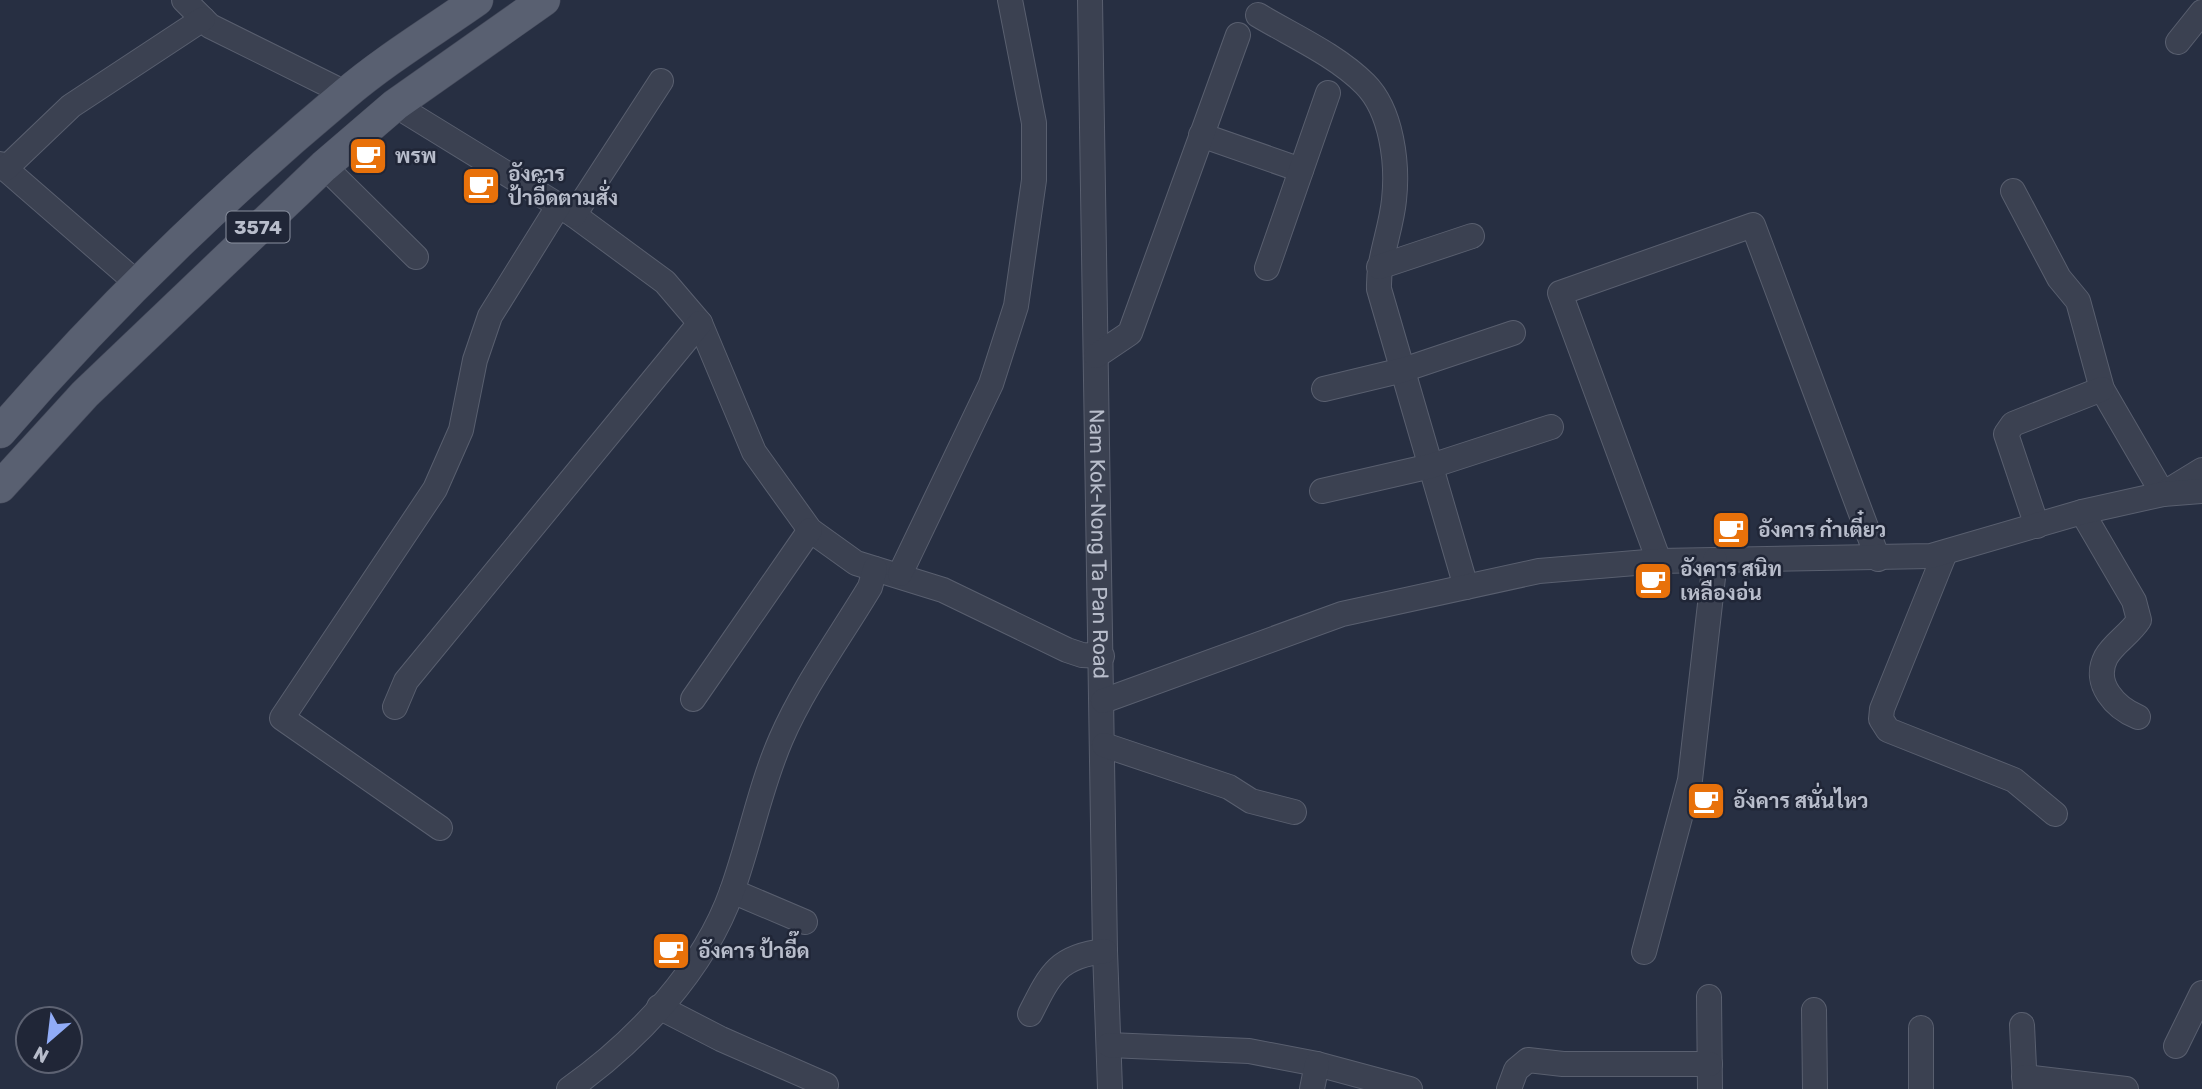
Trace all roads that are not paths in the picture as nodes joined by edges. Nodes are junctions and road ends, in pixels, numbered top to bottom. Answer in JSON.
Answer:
{"nodes":[{"id":1,"x":184,"y":0,"type":"edge"},
{"id":2,"x":477,"y":0,"type":"edge"},
{"id":3,"x":544,"y":0,"type":"edge"},
{"id":4,"x":1010,"y":0,"type":"edge"},
{"id":5,"x":1090,"y":0,"type":"edge"},
{"id":6,"x":2202,"y":12,"type":"edge"},
{"id":7,"x":1258,"y":15,"type":"dead end"},
{"id":8,"x":203,"y":19,"type":"junction"},
{"id":9,"x":1238,"y":35,"type":"dead end"},
{"id":10,"x":2178,"y":42,"type":"dead end"},
{"id":11,"x":661,"y":81,"type":"dead end"},
{"id":12,"x":345,"y":93,"type":"junction"},
{"id":13,"x":1328,"y":93,"type":"dead end"},
{"id":14,"x":395,"y":105,"type":"junction"},
{"id":15,"x":1201,"y":135,"type":"junction"},
{"id":16,"x":3,"y":166,"type":"edge"},
{"id":17,"x":324,"y":166,"type":"junction"},
{"id":18,"x":1301,"y":170,"type":"junction"},
{"id":19,"x":2013,"y":191,"type":"dead end"},
{"id":20,"x":566,"y":210,"type":"junction"},
{"id":21,"x":1472,"y":236,"type":"dead end"},
{"id":22,"x":416,"y":257,"type":"dead end"},
{"id":23,"x":1379,"y":267,"type":"junction"},
{"id":24,"x":1268,"y":268,"type":"dead end"},
{"id":25,"x":138,"y":284,"type":"junction"},
{"id":26,"x":700,"y":323,"type":"junction"},
{"id":27,"x":1513,"y":333,"type":"dead end"},
{"id":28,"x":1096,"y":356,"type":"junction"},
{"id":29,"x":1403,"y":370,"type":"junction"},
{"id":30,"x":1324,"y":389,"type":"dead end"},
{"id":31,"x":2102,"y":389,"type":"junction"},
{"id":32,"x":1551,"y":427,"type":"dead end"},
{"id":33,"x":0,"y":432,"type":"edge"},
{"id":34,"x":1431,"y":466,"type":"junction"},
{"id":35,"x":2202,"y":470,"type":"edge"},
{"id":36,"x":0,"y":487,"type":"edge"},
{"id":37,"x":1322,"y":491,"type":"dead end"},
{"id":38,"x":2202,"y":491,"type":"edge"},
{"id":39,"x":2163,"y":494,"type":"junction"},
{"id":40,"x":2082,"y":512,"type":"junction"},
{"id":41,"x":2037,"y":526,"type":"junction"},
{"id":42,"x":810,"y":530,"type":"junction"},
{"id":43,"x":1945,"y":553,"type":"junction"},
{"id":44,"x":1878,"y":559,"type":"junction"},
{"id":45,"x":1715,"y":560,"type":"junction"},
{"id":46,"x":1659,"y":561,"type":"junction"},
{"id":47,"x":875,"y":569,"type":"junction"},
{"id":48,"x":900,"y":574,"type":"junction"},
{"id":49,"x":1466,"y":587,"type":"junction"},
{"id":50,"x":1102,"y":656,"type":"junction"},
{"id":51,"x":693,"y":699,"type":"dead end"},
{"id":52,"x":1102,"y":701,"type":"junction"},
{"id":53,"x":395,"y":707,"type":"dead end"},
{"id":54,"x":2138,"y":717,"type":"dead end"},
{"id":55,"x":1104,"y":746,"type":"junction"},
{"id":56,"x":1294,"y":811,"type":"dead end"},
{"id":57,"x":2055,"y":814,"type":"dead end"},
{"id":58,"x":440,"y":828,"type":"dead end"},
{"id":59,"x":732,"y":891,"type":"junction"},
{"id":60,"x":805,"y":922,"type":"dead end"},
{"id":61,"x":1105,"y":951,"type":"junction"},
{"id":62,"x":1644,"y":951,"type":"dead end"},
{"id":63,"x":2202,"y":993,"type":"edge"},
{"id":64,"x":1709,"y":997,"type":"dead end"},
{"id":65,"x":659,"y":1007,"type":"junction"},
{"id":66,"x":1814,"y":1010,"type":"dead end"},
{"id":67,"x":1030,"y":1013,"type":"dead end"},
{"id":68,"x":2022,"y":1025,"type":"dead end"},
{"id":69,"x":1921,"y":1028,"type":"dead end"},
{"id":70,"x":1109,"y":1045,"type":"junction"},
{"id":71,"x":2176,"y":1046,"type":"dead end"},
{"id":72,"x":1317,"y":1064,"type":"junction"},
{"id":73,"x":1710,"y":1064,"type":"junction"},
{"id":74,"x":2025,"y":1083,"type":"edge"},
{"id":75,"x":585,"y":1085,"type":"edge"},
{"id":76,"x":826,"y":1085,"type":"dead end"},
{"id":77,"x":1110,"y":1089,"type":"edge"},
{"id":78,"x":1312,"y":1089,"type":"edge"},
{"id":79,"x":1410,"y":1089,"type":"edge"},
{"id":80,"x":1509,"y":1089,"type":"edge"},
{"id":81,"x":1710,"y":1089,"type":"edge"},
{"id":82,"x":1815,"y":1089,"type":"edge"},
{"id":83,"x":1921,"y":1089,"type":"edge"},
{"id":84,"x":2126,"y":1089,"type":"edge"}],
"edges":[{"from":1,"to":8,"type":"street"},
{"from":2,"to":12,"type":"main road","number":"3574"},
{"from":3,"to":14,"type":"main road","number":"3574"},
{"from":4,"to":48,"type":"street"},
{"from":5,"to":28,"type":"street","name":"Nam Kok-Nong Ta Pan Road"},
{"from":6,"to":10,"type":"street"},
{"from":7,"to":23,"type":"street"},
{"from":8,"to":12,"type":"street"},
{"from":8,"to":16,"type":"street"},
{"from":9,"to":15,"type":"street"},
{"from":11,"to":20,"type":"street"},
{"from":12,"to":25,"type":"main road","number":"3574"},
{"from":13,"to":18,"type":"street"},
{"from":14,"to":17,"type":"main road","number":"3574"},
{"from":14,"to":20,"type":"street"},
{"from":15,"to":18,"type":"street"},
{"from":15,"to":28,"type":"street"},
{"from":16,"to":25,"type":"street"},
{"from":17,"to":22,"type":"street"},
{"from":17,"to":36,"type":"main road","number":"3574"},
{"from":18,"to":24,"type":"street"},
{"from":19,"to":31,"type":"street"},
{"from":20,"to":26,"type":"street"},
{"from":20,"to":58,"type":"street"},
{"from":21,"to":23,"type":"street"},
{"from":23,"to":29,"type":"street"},
{"from":25,"to":33,"type":"main road","number":"3574"},
{"from":26,"to":42,"type":"street"},
{"from":26,"to":53,"type":"street"},
{"from":27,"to":29,"type":"street"},
{"from":28,"to":50,"type":"street","name":"Nam Kok-Nong Ta Pan Road"},
{"from":29,"to":30,"type":"street"},
{"from":29,"to":34,"type":"street"},
{"from":31,"to":39,"type":"street"},
{"from":31,"to":41,"type":"street"},
{"from":32,"to":34,"type":"street"},
{"from":34,"to":37,"type":"street"},
{"from":34,"to":49,"type":"street"},
{"from":35,"to":39,"type":"street"},
{"from":38,"to":39,"type":"street"},
{"from":39,"to":40,"type":"street"},
{"from":40,"to":41,"type":"street"},
{"from":40,"to":54,"type":"street"},
{"from":41,"to":43,"type":"street"},
{"from":42,"to":47,"type":"street"},
{"from":42,"to":51,"type":"street"},
{"from":43,"to":44,"type":"street"},
{"from":43,"to":57,"type":"street"},
{"from":44,"to":45,"type":"street"},
{"from":44,"to":46,"type":"street"},
{"from":45,"to":46,"type":"street"},
{"from":45,"to":62,"type":"street"},
{"from":46,"to":49,"type":"street"},
{"from":47,"to":48,"type":"street"},
{"from":47,"to":59,"type":"street"},
{"from":48,"to":50,"type":"street"},
{"from":49,"to":52,"type":"street"},
{"from":50,"to":52,"type":"street","name":"Nam Kok-Nong Ta Pan Road"},
{"from":52,"to":55,"type":"street","name":"Nam Kok-Nong Ta Pan Road"},
{"from":55,"to":56,"type":"street"},
{"from":55,"to":61,"type":"street","name":"Nam Kok-Nong Ta Pan Road"},
{"from":59,"to":60,"type":"street"},
{"from":59,"to":65,"type":"street"},
{"from":61,"to":67,"type":"street"},
{"from":61,"to":70,"type":"street","name":"Nam Kok-Nong Ta Pan Road"},
{"from":63,"to":71,"type":"street"},
{"from":64,"to":73,"type":"street"},
{"from":65,"to":75,"type":"street"},
{"from":65,"to":76,"type":"street"},
{"from":66,"to":82,"type":"street"},
{"from":68,"to":74,"type":"street"},
{"from":69,"to":83,"type":"street"},
{"from":70,"to":72,"type":"street"},
{"from":70,"to":77,"type":"street","name":"Nam Kok-Nong Ta Pan Road"},
{"from":72,"to":78,"type":"street"},
{"from":72,"to":79,"type":"street"},
{"from":73,"to":80,"type":"street"},
{"from":73,"to":81,"type":"street"},
{"from":74,"to":84,"type":"street"}]}
